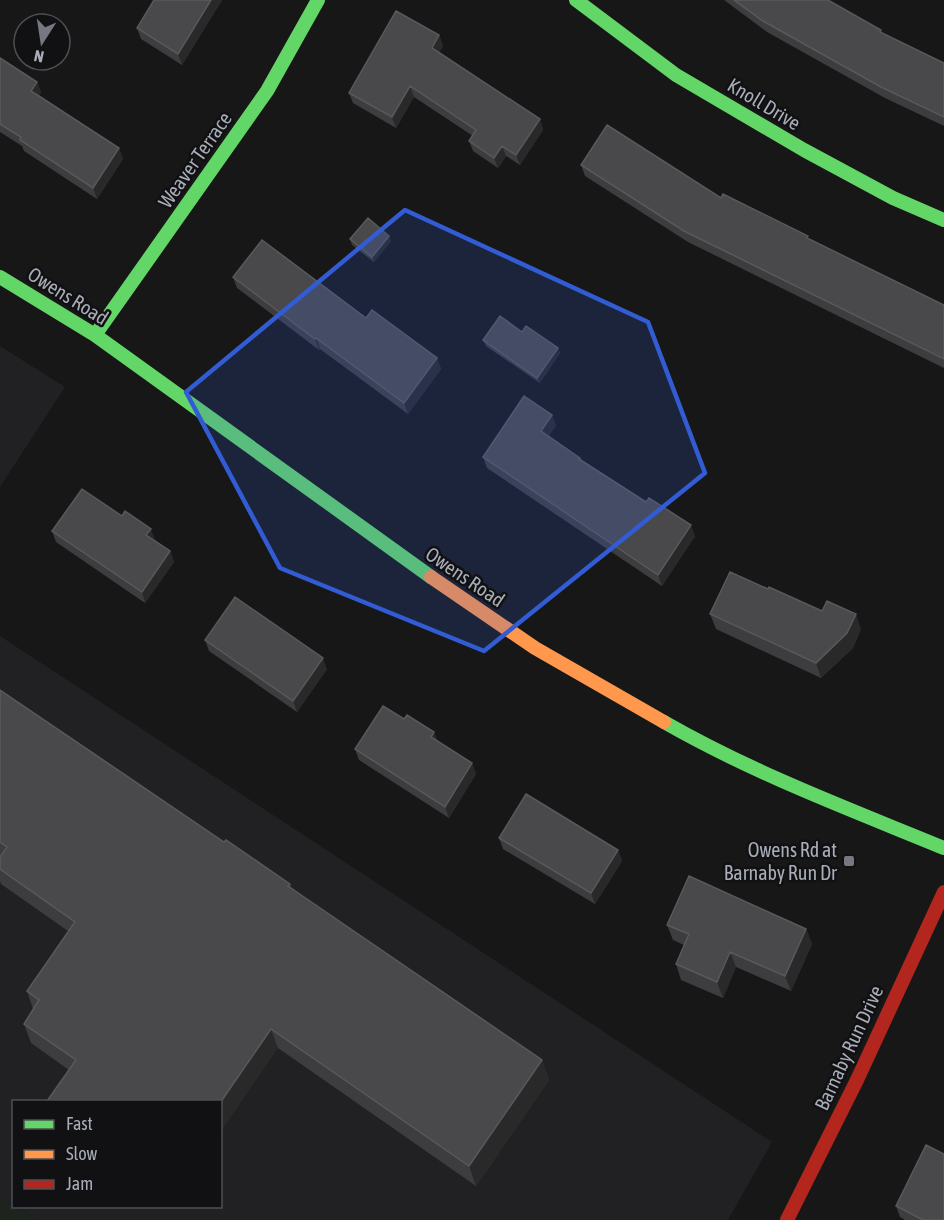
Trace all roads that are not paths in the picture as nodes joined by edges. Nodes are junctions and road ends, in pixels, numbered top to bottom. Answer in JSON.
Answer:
{"nodes":[{"id":1,"x":318,"y":0,"type":"edge"},
{"id":2,"x":576,"y":0,"type":"edge"},
{"id":3,"x":944,"y":220,"type":"edge"},
{"id":4,"x":0,"y":277,"type":"edge"},
{"id":5,"x":94,"y":335,"type":"junction"},
{"id":6,"x":944,"y":848,"type":"edge"},
{"id":7,"x":944,"y":892,"type":"edge"},
{"id":8,"x":787,"y":1220,"type":"edge"}],
"edges":[{"from":1,"to":5,"type":"street","name":"Weaver Terrace"},
{"from":2,"to":3,"type":"street","name":"Knoll Drive"},
{"from":4,"to":5,"type":"street","name":"Owens Road"},
{"from":5,"to":6,"type":"street","name":"Owens Road"},
{"from":7,"to":8,"type":"street","name":"Barnaby Run Drive"}]}
